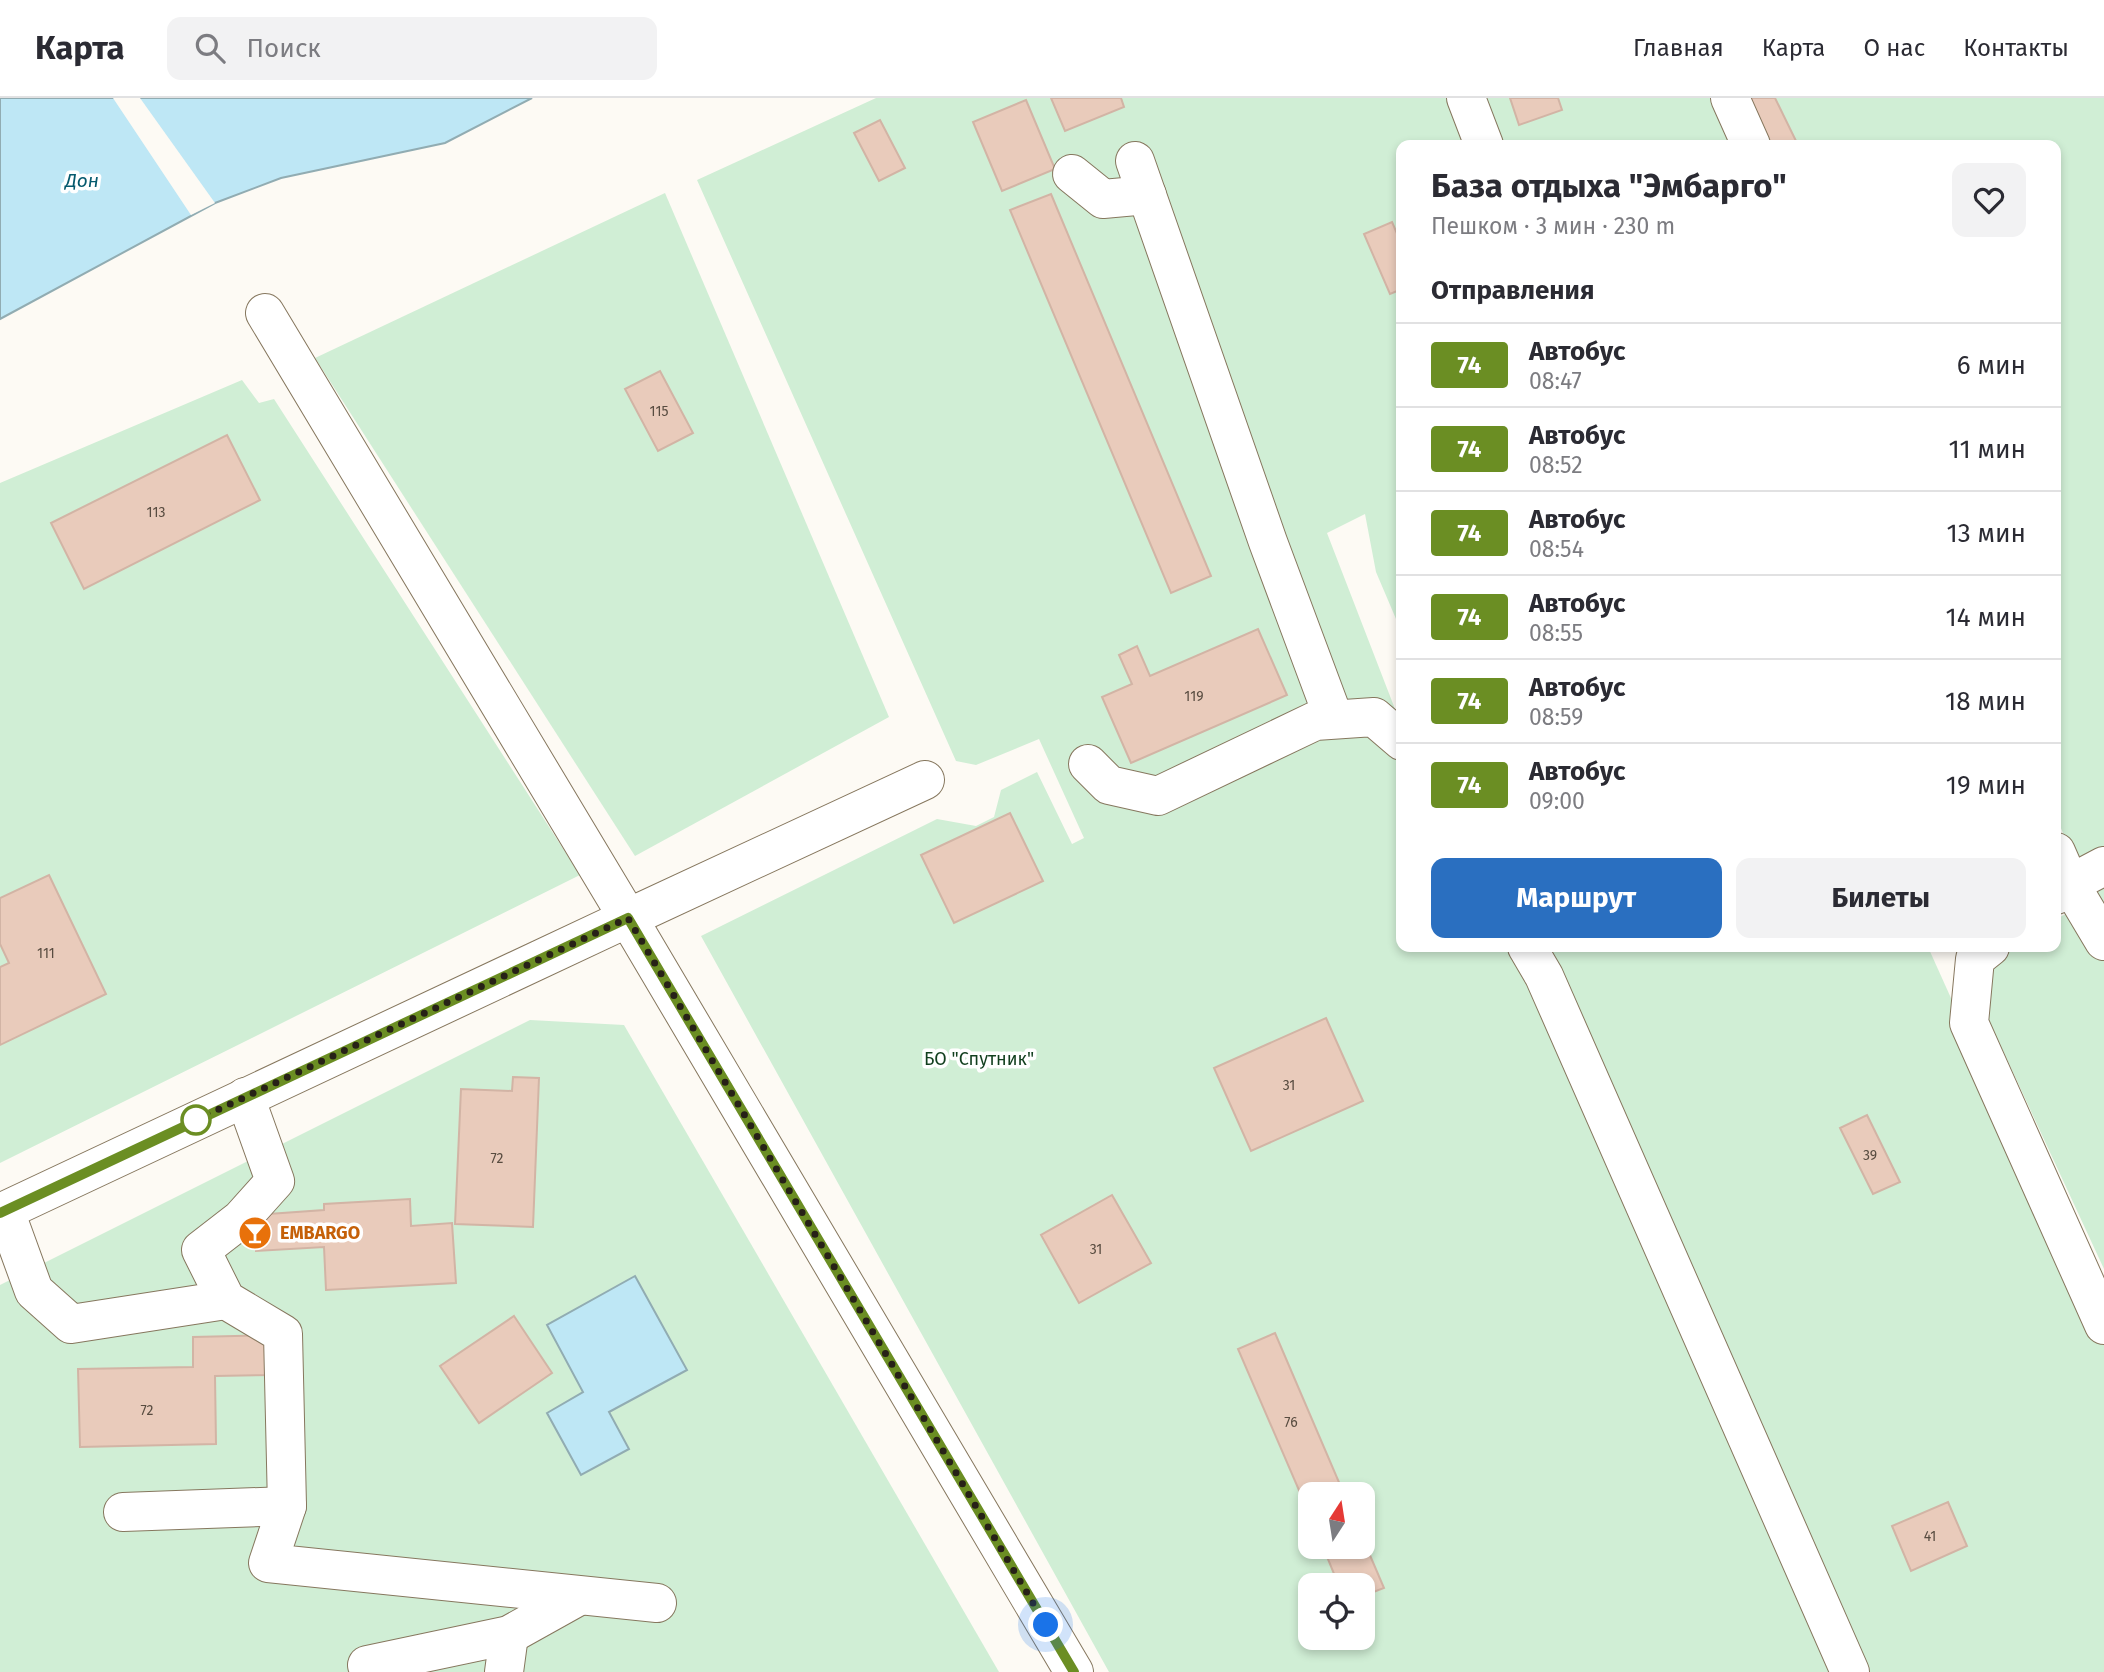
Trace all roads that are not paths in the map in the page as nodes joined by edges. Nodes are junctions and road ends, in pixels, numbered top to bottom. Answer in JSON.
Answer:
{"nodes":[{"id":1,"x":1466,"y":98,"type":"edge"},
{"id":2,"x":1731,"y":98,"type":"edge"},
{"id":3,"x":1482,"y":140,"type":"edge"},
{"id":4,"x":1749,"y":140,"type":"edge"},
{"id":5,"x":1072,"y":174,"type":"dead end"},
{"id":6,"x":265,"y":313,"type":"dead end"},
{"id":7,"x":1334,"y":719,"type":"junction"},
{"id":8,"x":1396,"y":736,"type":"edge"},
{"id":9,"x":1088,"y":765,"type":"dead end"},
{"id":10,"x":925,"y":780,"type":"dead end"},
{"id":11,"x":2104,"y":866,"type":"edge"},
{"id":12,"x":2061,"y":877,"type":"edge"},
{"id":13,"x":628,"y":918,"type":"junction"},
{"id":14,"x":2104,"y":941,"type":"edge"},
{"id":15,"x":1530,"y":952,"type":"edge"},
{"id":16,"x":1984,"y":952,"type":"edge"},
{"id":17,"x":244,"y":1097,"type":"junction"},
{"id":18,"x":2,"y":1212,"type":"edge"},
{"id":19,"x":226,"y":1300,"type":"junction"},
{"id":20,"x":2104,"y":1325,"type":"edge"},
{"id":21,"x":287,"y":1506,"type":"junction"},
{"id":22,"x":123,"y":1512,"type":"dead end"},
{"id":23,"x":579,"y":1596,"type":"junction"},
{"id":24,"x":657,"y":1603,"type":"dead end"},
{"id":25,"x":506,"y":1654,"type":"edge"},
{"id":26,"x":367,"y":1665,"type":"dead end"},
{"id":27,"x":1074,"y":1672,"type":"edge"},
{"id":28,"x":1850,"y":1672,"type":"edge"}],
"edges":[{"from":1,"to":3,"type":"street"},
{"from":2,"to":4,"type":"street"},
{"from":5,"to":7,"type":"street"},
{"from":6,"to":13,"type":"street"},
{"from":7,"to":8,"type":"street"},
{"from":7,"to":9,"type":"street"},
{"from":10,"to":13,"type":"street"},
{"from":11,"to":12,"type":"street"},
{"from":12,"to":14,"type":"street"},
{"from":13,"to":17,"type":"street"},
{"from":13,"to":27,"type":"street"},
{"from":15,"to":28,"type":"street"},
{"from":16,"to":20,"type":"street"},
{"from":17,"to":18,"type":"street"},
{"from":17,"to":19,"type":"street"},
{"from":18,"to":19,"type":"street"},
{"from":19,"to":21,"type":"street"},
{"from":21,"to":22,"type":"street"},
{"from":21,"to":23,"type":"street"},
{"from":23,"to":24,"type":"street"},
{"from":23,"to":25,"type":"street"},
{"from":25,"to":26,"type":"street"}]}
